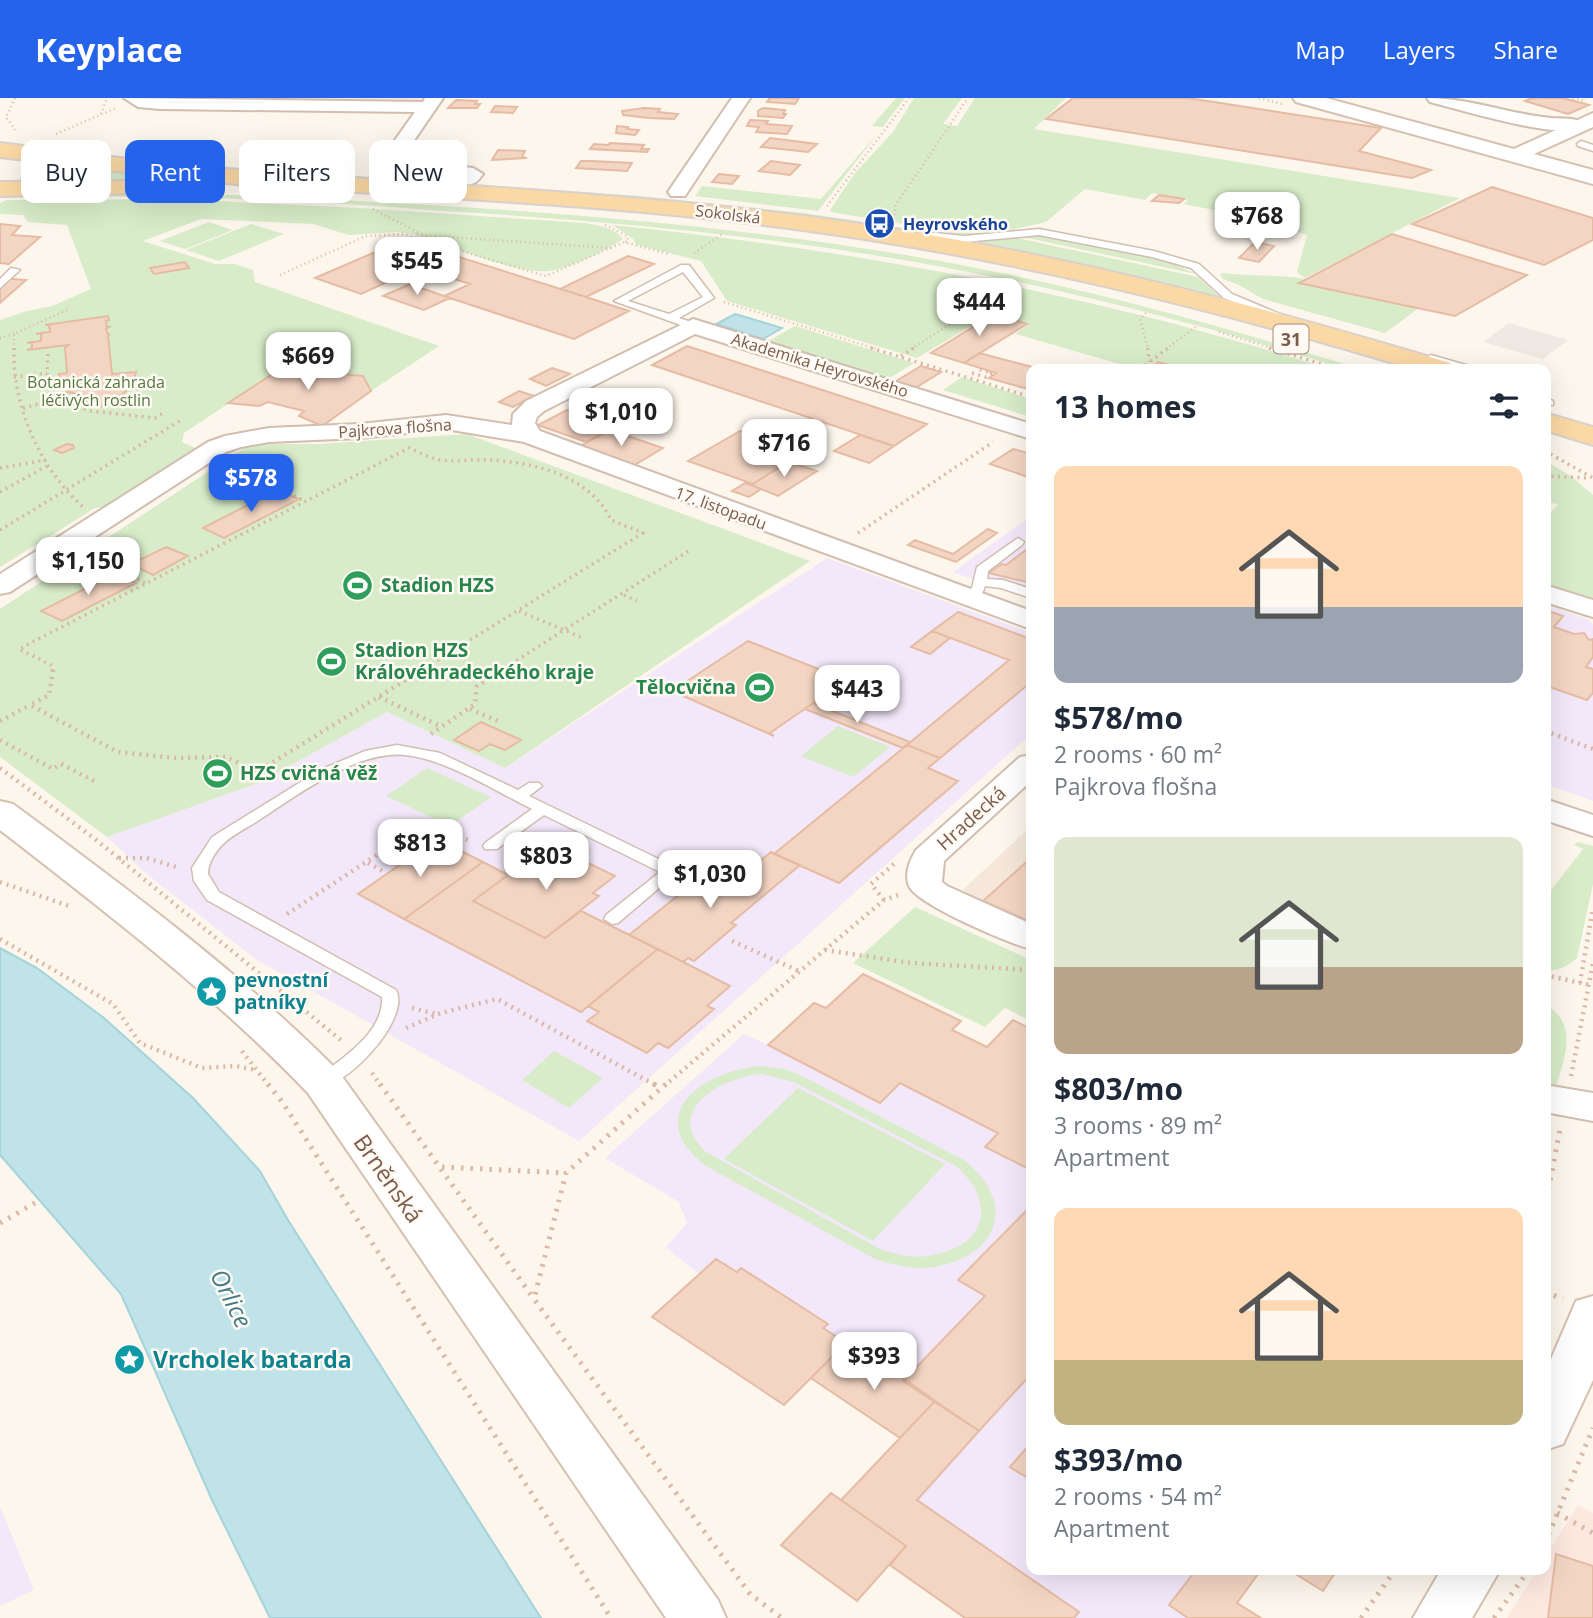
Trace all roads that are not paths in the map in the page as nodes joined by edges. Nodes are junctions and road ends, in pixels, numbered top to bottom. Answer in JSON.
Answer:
{"nodes":[{"id":1,"x":741,"y":98,"type":"edge"},
{"id":2,"x":1303,"y":98,"type":"edge"},
{"id":3,"x":1334,"y":98,"type":"edge"},
{"id":4,"x":1437,"y":98,"type":"edge"},
{"id":5,"x":134,"y":99,"type":"edge"},
{"id":6,"x":431,"y":102,"type":"edge"},
{"id":7,"x":1365,"y":114,"type":"junction"},
{"id":8,"x":1586,"y":130,"type":"edge"},
{"id":9,"x":1593,"y":148,"type":"edge"},
{"id":10,"x":0,"y":150,"type":"edge"},
{"id":11,"x":1517,"y":153,"type":"junction"},
{"id":12,"x":1593,"y":170,"type":"edge"},
{"id":13,"x":1593,"y":177,"type":"edge"},
{"id":14,"x":469,"y":179,"type":"dead end"},
{"id":15,"x":0,"y":188,"type":"edge"},
{"id":16,"x":678,"y":192,"type":"dead end"},
{"id":17,"x":15,"y":270,"type":"dead end"},
{"id":18,"x":0,"y":285,"type":"edge"},
{"id":19,"x":670,"y":318,"type":"junction"},
{"id":20,"x":693,"y":326,"type":"junction"},
{"id":21,"x":1349,"y":341,"type":"junction"},
{"id":22,"x":1371,"y":364,"type":"edge"},
{"id":23,"x":1424,"y":364,"type":"edge"},
{"id":24,"x":1452,"y":364,"type":"edge"},
{"id":25,"x":1551,"y":408,"type":"edge"},
{"id":26,"x":1551,"y":410,"type":"edge"},
{"id":27,"x":1593,"y":416,"type":"edge"},
{"id":28,"x":1023,"y":429,"type":"edge"},
{"id":29,"x":531,"y":436,"type":"junction"},
{"id":30,"x":1593,"y":436,"type":"edge"},
{"id":31,"x":1018,"y":542,"type":"dead end"},
{"id":32,"x":0,"y":586,"type":"edge"},
{"id":33,"x":974,"y":590,"type":"junction"},
{"id":34,"x":1026,"y":592,"type":"edge"},
{"id":35,"x":1551,"y":595,"type":"edge"},
{"id":36,"x":1593,"y":609,"type":"edge"},
{"id":37,"x":1026,"y":618,"type":"edge"},
{"id":38,"x":1026,"y":769,"type":"edge"},
{"id":39,"x":534,"y":786,"type":"dead end"},
{"id":40,"x":518,"y":797,"type":"junction"},
{"id":41,"x":542,"y":809,"type":"junction"},
{"id":42,"x":0,"y":811,"type":"edge"},
{"id":43,"x":1551,"y":811,"type":"edge"},
{"id":44,"x":1593,"y":826,"type":"edge"},
{"id":45,"x":491,"y":846,"type":"dead end"},
{"id":46,"x":612,"y":919,"type":"dead end"},
{"id":47,"x":1026,"y":936,"type":"edge"},
{"id":48,"x":323,"y":1082,"type":"junction"},
{"id":49,"x":1593,"y":1315,"type":"edge"},
{"id":50,"x":1551,"y":1416,"type":"edge"},
{"id":51,"x":1469,"y":1575,"type":"edge"},
{"id":52,"x":698,"y":1618,"type":"edge"},
{"id":53,"x":1441,"y":1618,"type":"edge"}],
"edges":[{"from":1,"to":16,"type":"street"},
{"from":2,"to":7,"type":"street"},
{"from":3,"to":7,"type":"street"},
{"from":4,"to":8,"type":"street"},
{"from":5,"to":6,"type":"street"},
{"from":6,"to":14,"type":"street"},
{"from":7,"to":11,"type":"street"},
{"from":8,"to":9,"type":"lane"},
{"from":8,"to":11,"type":"street"},
{"from":10,"to":21,"type":"main road","name":"Sokolská","number":"31"},
{"from":11,"to":12,"type":"street"},
{"from":11,"to":13,"type":"street"},
{"from":15,"to":22,"type":"main road","name":"Sokolská","number":"31"},
{"from":17,"to":18,"type":"lane"},
{"from":19,"to":19,"type":"lane"},
{"from":19,"to":20,"type":"lane"},
{"from":20,"to":28,"type":"street","name":"Akademika Heyrovského"},
{"from":20,"to":29,"type":"street"},
{"from":21,"to":23,"type":"main road","name":"Sokolská","number":"31"},
{"from":21,"to":24,"type":"lane"},
{"from":25,"to":27,"type":"main road"},
{"from":26,"to":30,"type":"main road"},
{"from":29,"to":32,"type":"street","name":"Pajkrova flošna"},
{"from":29,"to":33,"type":"street","name":"17. listopadu"},
{"from":31,"to":33,"type":"lane"},
{"from":33,"to":34,"type":"lane"},
{"from":33,"to":37,"type":"street","name":"17. listopadu"},
{"from":35,"to":36,"type":"street"},
{"from":38,"to":47,"type":"street","name":"Hradecká"},
{"from":39,"to":40,"type":"lane"},
{"from":40,"to":41,"type":"lane"},
{"from":40,"to":48,"type":"lane"},
{"from":41,"to":45,"type":"lane"},
{"from":41,"to":46,"type":"lane"},
{"from":42,"to":48,"type":"street","name":"Brněnská"},
{"from":43,"to":44,"type":"street"},
{"from":48,"to":52,"type":"street","name":"Brněnská"},
{"from":49,"to":50,"type":"street"},
{"from":51,"to":53,"type":"street"}]}
